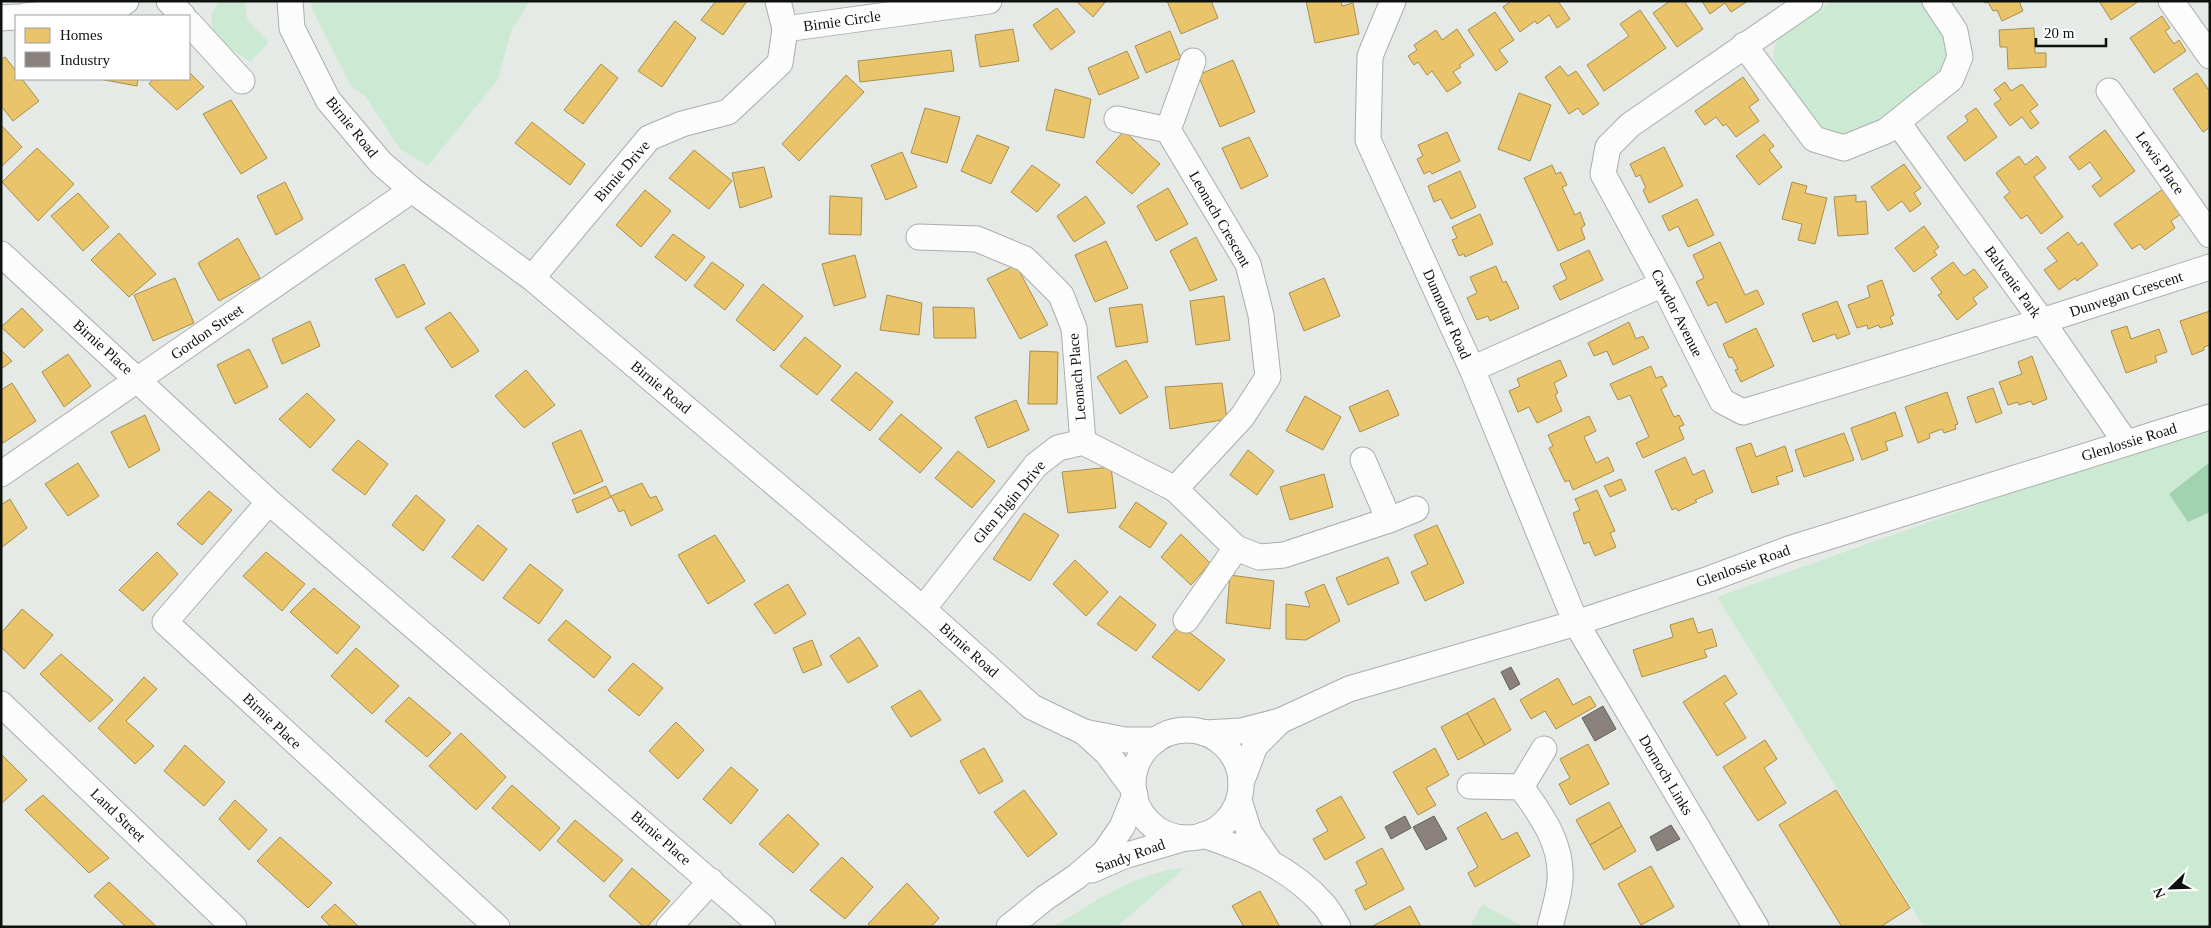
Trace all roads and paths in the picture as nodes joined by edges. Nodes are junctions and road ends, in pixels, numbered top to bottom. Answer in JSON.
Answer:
{"nodes":[{"id":1,"x":126,"y":1,"type":"edge"},
{"id":2,"x":169,"y":1,"type":"edge"},
{"id":3,"x":290,"y":1,"type":"edge"},
{"id":4,"x":778,"y":1,"type":"edge"},
{"id":5,"x":989,"y":1,"type":"edge"},
{"id":6,"x":1393,"y":1,"type":"edge"},
{"id":7,"x":1810,"y":1,"type":"edge"},
{"id":8,"x":1935,"y":1,"type":"edge"},
{"id":9,"x":2171,"y":1,"type":"edge"},
{"id":10,"x":34,"y":15,"type":"edge"},
{"id":11,"x":182,"y":15,"type":"edge"},
{"id":12,"x":15,"y":17,"type":"edge"},
{"id":13,"x":1,"y":18,"type":"edge"},
{"id":14,"x":190,"y":24,"type":"edge"},
{"id":15,"x":785,"y":29,"type":"junction"},
{"id":16,"x":1744,"y":44,"type":"junction"},
{"id":17,"x":2207,"y":46,"type":"edge"},
{"id":18,"x":1193,"y":62,"type":"dead end"},
{"id":19,"x":242,"y":80,"type":"dead end"},
{"id":20,"x":2110,"y":91,"type":"dead end"},
{"id":21,"x":1117,"y":119,"type":"dead end"},
{"id":22,"x":1898,"y":123,"type":"junction"},
{"id":23,"x":1168,"y":130,"type":"junction"},
{"id":24,"x":412,"y":190,"type":"junction"},
{"id":25,"x":2210,"y":235,"type":"edge"},
{"id":26,"x":919,"y":237,"type":"dead end"},
{"id":27,"x":1,"y":254,"type":"edge"},
{"id":28,"x":2210,"y":267,"type":"edge"},
{"id":29,"x":532,"y":278,"type":"junction"},
{"id":30,"x":1663,"y":284,"type":"junction"},
{"id":31,"x":2042,"y":321,"type":"junction"},
{"id":32,"x":1472,"y":369,"type":"junction"},
{"id":33,"x":138,"y":379,"type":"junction"},
{"id":34,"x":2210,"y":417,"type":"edge"},
{"id":35,"x":1083,"y":442,"type":"junction"},
{"id":36,"x":2126,"y":443,"type":"junction"},
{"id":37,"x":1363,"y":460,"type":"dead end"},
{"id":38,"x":1,"y":474,"type":"edge"},
{"id":39,"x":1175,"y":489,"type":"junction"},
{"id":40,"x":269,"y":502,"type":"junction"},
{"id":41,"x":1416,"y":509,"type":"dead end"},
{"id":42,"x":1389,"y":520,"type":"junction"},
{"id":43,"x":1236,"y":548,"type":"junction"},
{"id":44,"x":922,"y":609,"type":"junction"},
{"id":45,"x":1186,"y":620,"type":"dead end"},
{"id":46,"x":1576,"y":623,"type":"junction"},
{"id":47,"x":1,"y":704,"type":"edge"},
{"id":48,"x":1280,"y":721,"type":"junction"},
{"id":49,"x":1084,"y":732,"type":"junction"},
{"id":50,"x":1205,"y":733,"type":"junction"},
{"id":51,"x":1156,"y":740,"type":"junction"},
{"id":52,"x":1544,"y":749,"type":"dead end"},
{"id":53,"x":1470,"y":786,"type":"dead end"},
{"id":54,"x":1521,"y":786,"type":"junction"},
{"id":55,"x":1134,"y":791,"type":"junction"},
{"id":56,"x":1240,"y":791,"type":"junction"},
{"id":57,"x":1194,"y":837,"type":"junction"},
{"id":58,"x":1269,"y":861,"type":"junction"},
{"id":59,"x":1076,"y":877,"type":"junction"},
{"id":60,"x":711,"y":881,"type":"junction"},
{"id":61,"x":234,"y":927,"type":"edge"},
{"id":62,"x":497,"y":927,"type":"edge"},
{"id":63,"x":670,"y":927,"type":"edge"},
{"id":64,"x":763,"y":927,"type":"edge"},
{"id":65,"x":1009,"y":927,"type":"edge"},
{"id":66,"x":1338,"y":927,"type":"edge"},
{"id":67,"x":1550,"y":927,"type":"edge"},
{"id":68,"x":1756,"y":927,"type":"edge"}],
"edges":[{"from":1,"to":10,"type":"street"},
{"from":2,"to":11,"type":"street"},
{"from":3,"to":24,"type":"street","name":"Birnie Road"},
{"from":4,"to":15,"type":"street","name":"Birnie Drive"},
{"from":5,"to":15,"type":"street","name":"Birnie Circle"},
{"from":6,"to":32,"type":"street","name":"Dunnottar Road"},
{"from":7,"to":16,"type":"street","name":"Cawdor Avenue"},
{"from":8,"to":22,"type":"street"},
{"from":9,"to":17,"type":"street"},
{"from":12,"to":13,"type":"street"},
{"from":14,"to":19,"type":"street"},
{"from":15,"to":29,"type":"street","name":"Birnie Drive"},
{"from":16,"to":22,"type":"street"},
{"from":16,"to":30,"type":"street","name":"Cawdor Avenue"},
{"from":18,"to":23,"type":"street"},
{"from":20,"to":25,"type":"street","name":"Lewis Place"},
{"from":21,"to":23,"type":"street"},
{"from":22,"to":31,"type":"street","name":"Balvenie Park"},
{"from":23,"to":39,"type":"street","name":"Leonach Crescent"},
{"from":24,"to":29,"type":"street","name":"Birnie Road"},
{"from":24,"to":33,"type":"street","name":"Gordon Street"},
{"from":26,"to":35,"type":"street","name":"Leonach Place"},
{"from":27,"to":33,"type":"street","name":"Birnie Place"},
{"from":28,"to":31,"type":"street","name":"Dunvegan Crescent"},
{"from":29,"to":44,"type":"street","name":"Birnie Road"},
{"from":30,"to":31,"type":"street","name":"Cawdor Avenue"},
{"from":30,"to":32,"type":"street"},
{"from":31,"to":36,"type":"street","name":"Balvenie Park"},
{"from":32,"to":46,"type":"street","name":"Dunnottar Road"},
{"from":33,"to":38,"type":"street","name":"Gordon Street"},
{"from":33,"to":40,"type":"street","name":"Birnie Place"},
{"from":34,"to":36,"type":"street","name":"Glenlossie Road"},
{"from":35,"to":39,"type":"street"},
{"from":35,"to":44,"type":"street","name":"Glen Elgin Drive"},
{"from":36,"to":46,"type":"street","name":"Glenlossie Road"},
{"from":37,"to":42,"type":"street"},
{"from":39,"to":43,"type":"street"},
{"from":40,"to":60,"type":"street","name":"Birnie Place"},
{"from":40,"to":62,"type":"street","name":"Birnie Place"},
{"from":41,"to":42,"type":"street"},
{"from":42,"to":43,"type":"street"},
{"from":43,"to":45,"type":"street"},
{"from":44,"to":49,"type":"street","name":"Birnie Road"},
{"from":46,"to":48,"type":"street","name":"Glenlossie Road"},
{"from":46,"to":68,"type":"street","name":"Dornoch Links"},
{"from":47,"to":61,"type":"street","name":"Land Street"},
{"from":48,"to":50,"type":"street","name":"Glenlossie Road"},
{"from":48,"to":56,"type":"street","name":"Glenlossie Road"},
{"from":49,"to":51,"type":"street","name":"Birnie Road"},
{"from":49,"to":55,"type":"street","name":"Birnie Road"},
{"from":50,"to":51,"type":"street"},
{"from":50,"to":56,"type":"street"},
{"from":51,"to":55,"type":"street"},
{"from":52,"to":54,"type":"street"},
{"from":53,"to":54,"type":"street"},
{"from":54,"to":67,"type":"street"},
{"from":55,"to":57,"type":"street"},
{"from":55,"to":59,"type":"street","name":"Sandy Road"},
{"from":56,"to":57,"type":"street"},
{"from":56,"to":58,"type":"street"},
{"from":57,"to":58,"type":"street"},
{"from":57,"to":59,"type":"street","name":"Sandy Road"},
{"from":58,"to":66,"type":"street"},
{"from":59,"to":65,"type":"street","name":"Sandy Road"},
{"from":60,"to":63,"type":"street"},
{"from":60,"to":64,"type":"street","name":"Birnie Place"}]}
